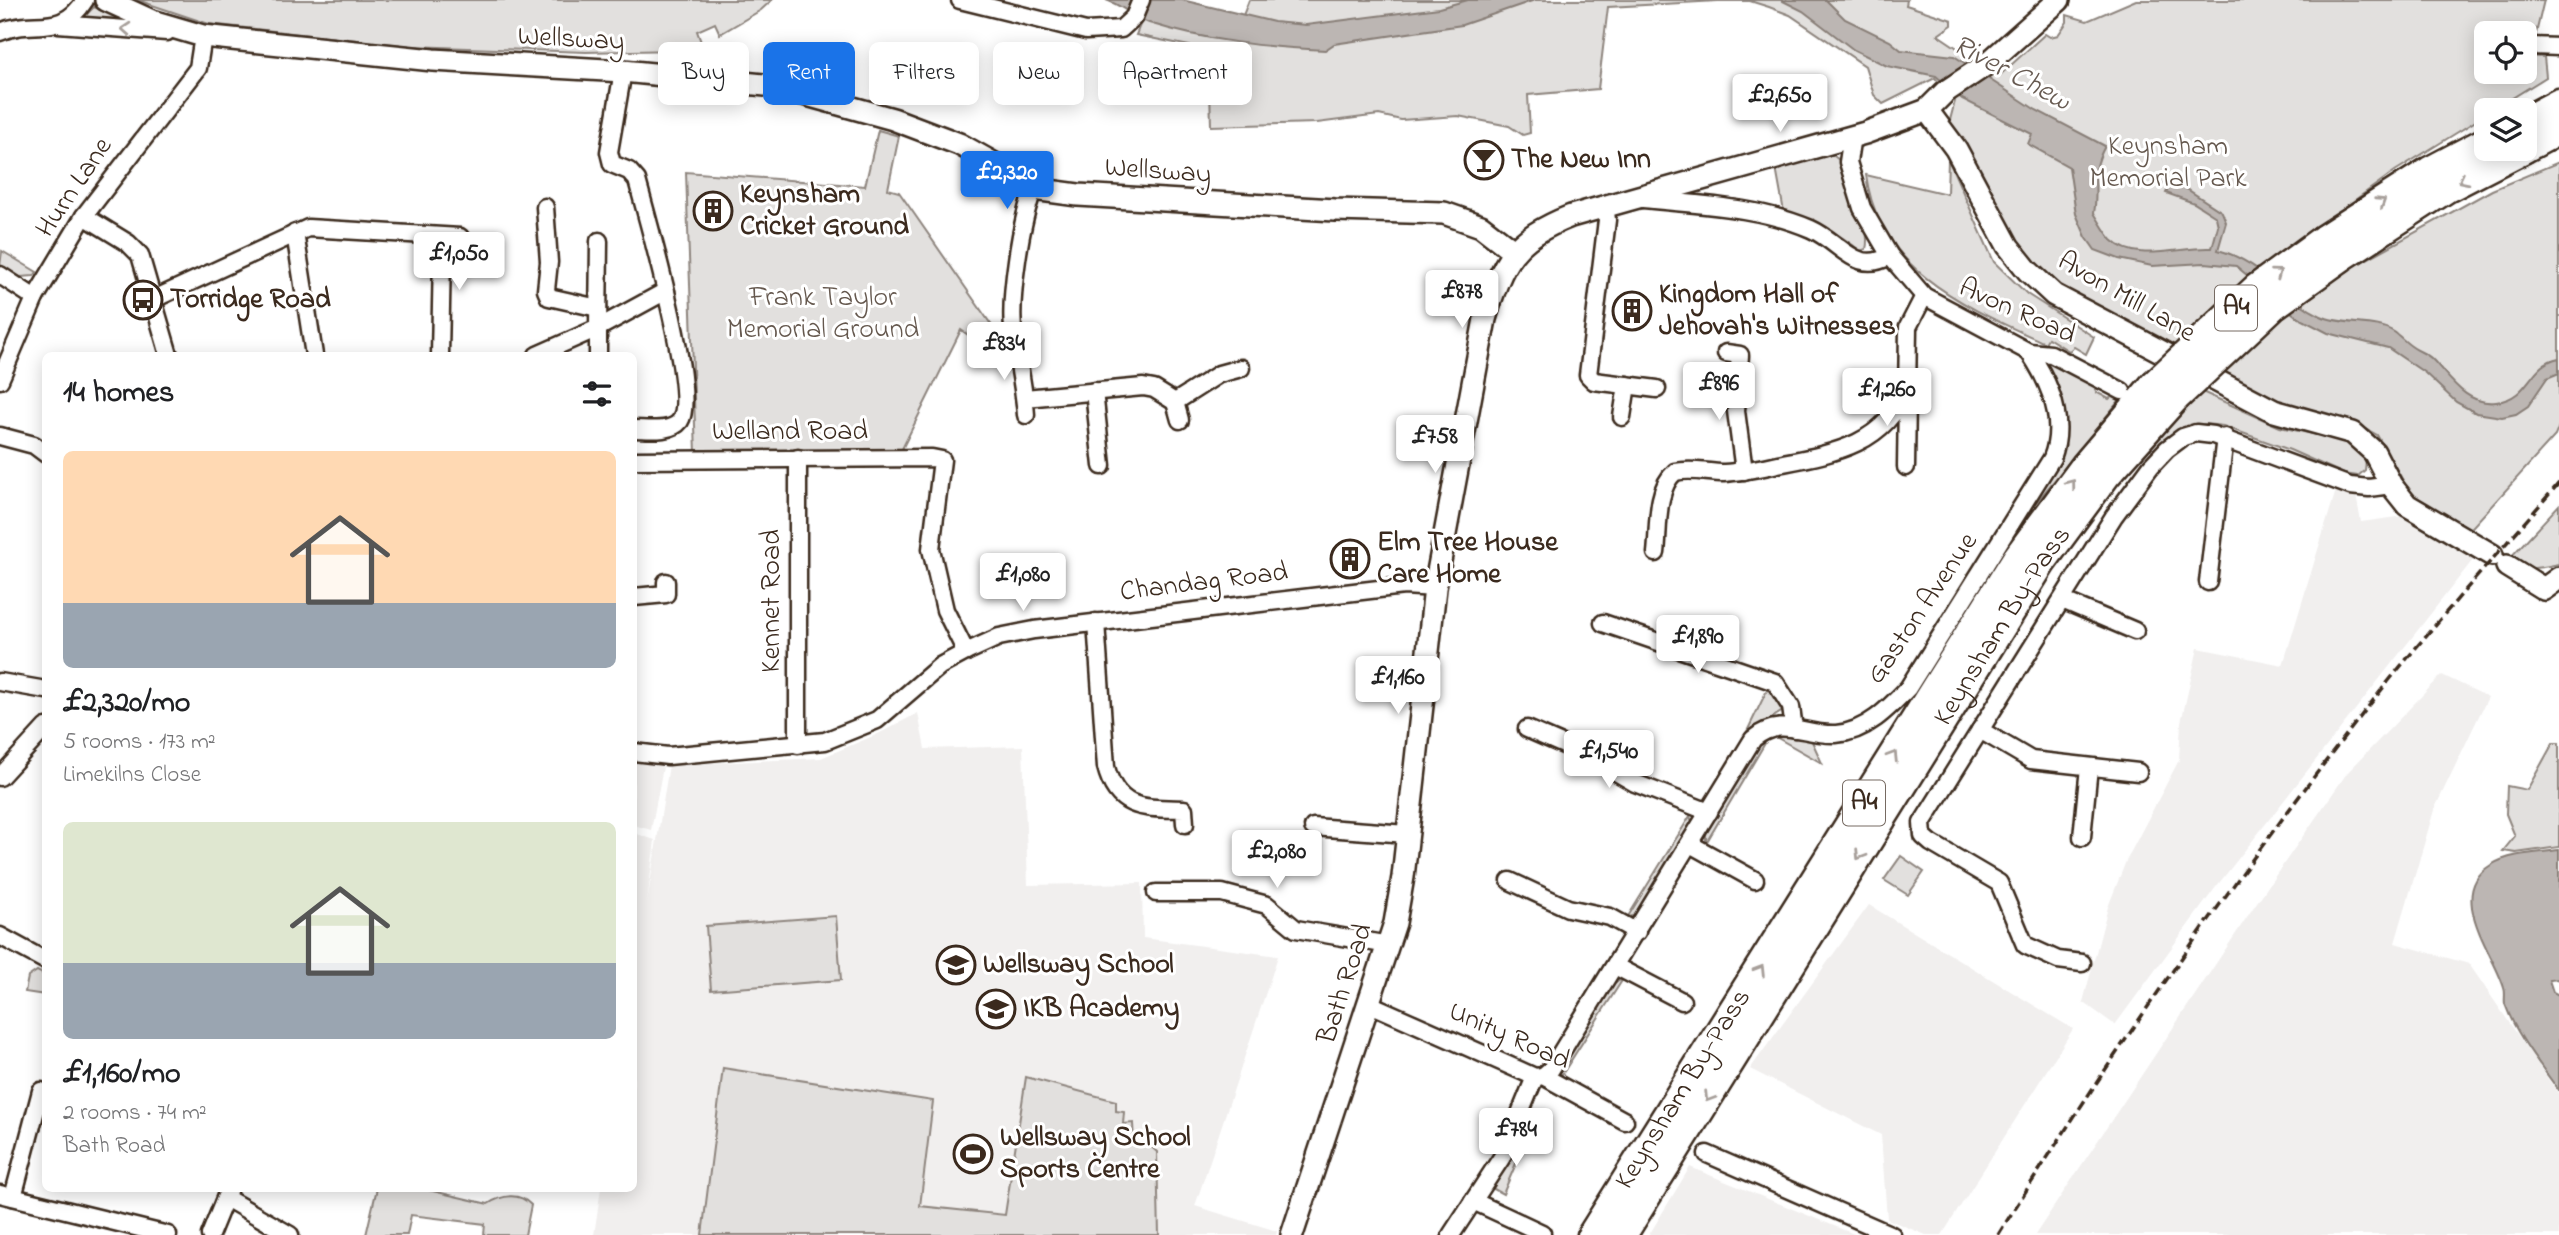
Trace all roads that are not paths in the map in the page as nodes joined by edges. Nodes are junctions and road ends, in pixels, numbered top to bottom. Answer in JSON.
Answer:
{"nodes":[{"id":1,"x":85,"y":0,"type":"edge"},
{"id":2,"x":106,"y":0,"type":"edge"},
{"id":3,"x":960,"y":0,"type":"edge"},
{"id":4,"x":1141,"y":0,"type":"edge"},
{"id":5,"x":2059,"y":0,"type":"edge"},
{"id":6,"x":58,"y":24,"type":"junction"},
{"id":7,"x":0,"y":32,"type":"edge"},
{"id":8,"x":199,"y":35,"type":"junction"},
{"id":9,"x":2537,"y":46,"type":"edge"},
{"id":10,"x":2559,"y":47,"type":"edge"},
{"id":11,"x":622,"y":71,"type":"junction"},
{"id":12,"x":2559,"y":103,"type":"edge"},
{"id":13,"x":1927,"y":110,"type":"junction"},
{"id":14,"x":2537,"y":115,"type":"edge"},
{"id":15,"x":2559,"y":130,"type":"edge"},
{"id":16,"x":1852,"y":136,"type":"junction"},
{"id":17,"x":2537,"y":141,"type":"edge"},
{"id":18,"x":2474,"y":148,"type":"edge"},
{"id":19,"x":2499,"y":161,"type":"edge"},
{"id":20,"x":1035,"y":187,"type":"junction"},
{"id":21,"x":1629,"y":197,"type":"junction"},
{"id":22,"x":1605,"y":205,"type":"junction"},
{"id":23,"x":545,"y":207,"type":"dead end"},
{"id":24,"x":84,"y":216,"type":"junction"},
{"id":25,"x":295,"y":233,"type":"junction"},
{"id":26,"x":460,"y":237,"type":"dead end"},
{"id":27,"x":436,"y":238,"type":"junction"},
{"id":28,"x":599,"y":241,"type":"dead end"},
{"id":29,"x":2333,"y":248,"type":"junction"},
{"id":30,"x":1513,"y":250,"type":"junction"},
{"id":31,"x":1890,"y":256,"type":"junction"},
{"id":32,"x":0,"y":275,"type":"edge"},
{"id":33,"x":666,"y":291,"type":"junction"},
{"id":34,"x":1924,"y":296,"type":"junction"},
{"id":35,"x":35,"y":298,"type":"junction"},
{"id":36,"x":154,"y":299,"type":"junction"},
{"id":37,"x":598,"y":308,"type":"junction"},
{"id":38,"x":598,"y":328,"type":"junction"},
{"id":39,"x":168,"y":352,"type":"edge"},
{"id":40,"x":314,"y":352,"type":"edge"},
{"id":41,"x":440,"y":352,"type":"edge"},
{"id":42,"x":544,"y":352,"type":"edge"},
{"id":43,"x":598,"y":352,"type":"edge"},
{"id":44,"x":2029,"y":352,"type":"junction"},
{"id":45,"x":1726,"y":353,"type":"dead end"},
{"id":46,"x":1241,"y":368,"type":"dead end"},
{"id":47,"x":0,"y":380,"type":"edge"},
{"id":48,"x":1627,"y":386,"type":"junction"},
{"id":49,"x":1657,"y":389,"type":"dead end"},
{"id":50,"x":1906,"y":390,"type":"junction"},
{"id":51,"x":1094,"y":391,"type":"junction"},
{"id":52,"x":2122,"y":391,"type":"dead end"},
{"id":53,"x":2165,"y":391,"type":"junction"},
{"id":54,"x":1175,"y":402,"type":"junction"},
{"id":55,"x":1622,"y":417,"type":"dead end"},
{"id":56,"x":1180,"y":420,"type":"dead end"},
{"id":57,"x":637,"y":429,"type":"edge"},
{"id":58,"x":0,"y":436,"type":"edge"},
{"id":59,"x":2225,"y":437,"type":"junction"},
{"id":60,"x":42,"y":451,"type":"edge"},
{"id":61,"x":798,"y":458,"type":"junction"},
{"id":62,"x":637,"y":460,"type":"edge"},
{"id":63,"x":1102,"y":466,"type":"dead end"},
{"id":64,"x":1906,"y":467,"type":"dead end"},
{"id":65,"x":1744,"y":471,"type":"junction"},
{"id":66,"x":2391,"y":485,"type":"junction"},
{"id":67,"x":1656,"y":553,"type":"dead end"},
{"id":68,"x":2559,"y":578,"type":"edge"},
{"id":69,"x":2208,"y":582,"type":"dead end"},
{"id":70,"x":1435,"y":588,"type":"junction"},
{"id":71,"x":666,"y":594,"type":"dead end"},
{"id":72,"x":637,"y":597,"type":"edge"},
{"id":73,"x":2062,"y":600,"type":"junction"},
{"id":74,"x":1096,"y":622,"type":"junction"},
{"id":75,"x":1603,"y":622,"type":"dead end"},
{"id":76,"x":2135,"y":631,"type":"dead end"},
{"id":77,"x":966,"y":652,"type":"junction"},
{"id":78,"x":0,"y":682,"type":"edge"},
{"id":79,"x":42,"y":689,"type":"edge"},
{"id":80,"x":1527,"y":729,"type":"dead end"},
{"id":81,"x":1794,"y":729,"type":"junction"},
{"id":82,"x":1980,"y":730,"type":"junction"},
{"id":83,"x":42,"y":731,"type":"edge"},
{"id":84,"x":798,"y":745,"type":"junction"},
{"id":85,"x":637,"y":752,"type":"edge"},
{"id":86,"x":2090,"y":766,"type":"junction"},
{"id":87,"x":2138,"y":772,"type":"dead end"},
{"id":88,"x":0,"y":777,"type":"edge"},
{"id":89,"x":1184,"y":809,"type":"dead end"},
{"id":90,"x":1709,"y":812,"type":"junction"},
{"id":91,"x":1313,"y":827,"type":"dead end"},
{"id":92,"x":1407,"y":834,"type":"junction"},
{"id":93,"x":2082,"y":837,"type":"dead end"},
{"id":94,"x":1690,"y":844,"type":"junction"},
{"id":95,"x":1755,"y":880,"type":"dead end"},
{"id":96,"x":1510,"y":881,"type":"dead end"},
{"id":97,"x":1156,"y":893,"type":"dead end"},
{"id":98,"x":1637,"y":932,"type":"junction"},
{"id":99,"x":0,"y":936,"type":"edge"},
{"id":100,"x":1389,"y":946,"type":"junction"},
{"id":101,"x":42,"y":959,"type":"edge"},
{"id":102,"x":2082,"y":963,"type":"dead end"},
{"id":103,"x":1615,"y":966,"type":"junction"},
{"id":104,"x":1682,"y":1001,"type":"dead end"},
{"id":105,"x":1370,"y":1004,"type":"junction"},
{"id":106,"x":1539,"y":1077,"type":"junction"},
{"id":107,"x":41,"y":1091,"type":"dead end"},
{"id":108,"x":1625,"y":1121,"type":"dead end"},
{"id":109,"x":1707,"y":1154,"type":"dead end"},
{"id":110,"x":227,"y":1193,"type":"edge"},
{"id":111,"x":7,"y":1196,"type":"edge"},
{"id":112,"x":1473,"y":1201,"type":"junction"},
{"id":113,"x":1542,"y":1233,"type":"dead end"},
{"id":114,"x":168,"y":1235,"type":"edge"},
{"id":115,"x":210,"y":1235,"type":"edge"},
{"id":116,"x":290,"y":1235,"type":"edge"},
{"id":117,"x":1292,"y":1235,"type":"edge"},
{"id":118,"x":1451,"y":1235,"type":"edge"},
{"id":119,"x":1592,"y":1235,"type":"edge"},
{"id":120,"x":1622,"y":1235,"type":"edge"},
{"id":121,"x":1892,"y":1235,"type":"edge"}],
"edges":[{"from":1,"to":6,"type":"street"},
{"from":2,"to":8,"type":"main road","name":"Wellsway"},
{"from":3,"to":4,"type":"street"},
{"from":5,"to":13,"type":"main road"},
{"from":6,"to":7,"type":"street"},
{"from":8,"to":6,"type":"street","one_way":true},
{"from":8,"to":11,"type":"main road","name":"Wellsway"},
{"from":8,"to":24,"type":"street","name":"Hurn Lane"},
{"from":9,"to":10,"type":"street"},
{"from":11,"to":20,"type":"main road","name":"Wellsway"},
{"from":11,"to":33,"type":"street"},
{"from":12,"to":14,"type":"highway"},
{"from":13,"to":16,"type":"main road"},
{"from":13,"to":66,"type":"main road","name":"Avon Mill Lane"},
{"from":15,"to":17,"type":"highway","name":"Keynsham By-Pass","number":"A4"},
{"from":16,"to":21,"type":"main road"},
{"from":16,"to":31,"type":"street","name":"Avon Road"},
{"from":29,"to":18,"type":"highway","name":"Keynsham By-Pass","number":"A4","one_way":true},
{"from":19,"to":29,"type":"highway","name":"Keynsham By-Pass","number":"A4","one_way":true},
{"from":20,"to":30,"type":"main road","name":"Wellsway"},
{"from":20,"to":51,"type":"street"},
{"from":21,"to":22,"type":"main road"},
{"from":21,"to":31,"type":"street"},
{"from":22,"to":30,"type":"main road"},
{"from":22,"to":48,"type":"street"},
{"from":23,"to":37,"type":"street"},
{"from":24,"to":35,"type":"street","name":"Hurn Lane"},
{"from":24,"to":36,"type":"street"},
{"from":25,"to":27,"type":"street"},
{"from":25,"to":36,"type":"street"},
{"from":25,"to":40,"type":"street"},
{"from":26,"to":27,"type":"street"},
{"from":27,"to":41,"type":"street"},
{"from":28,"to":37,"type":"street"},
{"from":29,"to":53,"type":"highway","name":"Keynsham By-Pass","number":"A4","bridge":true},
{"from":30,"to":70,"type":"main road","name":"Bath Road"},
{"from":31,"to":34,"type":"street","name":"Avon Road"},
{"from":32,"to":35,"type":"street"},
{"from":33,"to":38,"type":"street"},
{"from":33,"to":57,"type":"street"},
{"from":34,"to":44,"type":"street","name":"Avon Road"},
{"from":34,"to":50,"type":"street"},
{"from":35,"to":47,"type":"street","name":"Hurn Lane"},
{"from":36,"to":39,"type":"street"},
{"from":37,"to":38,"type":"street"},
{"from":38,"to":42,"type":"street"},
{"from":38,"to":43,"type":"street"},
{"from":44,"to":52,"type":"street","name":"Avon Road"},
{"from":44,"to":81,"type":"street","name":"Gaston Avenue"},
{"from":45,"to":65,"type":"street"},
{"from":46,"to":54,"type":"street"},
{"from":48,"to":49,"type":"street"},
{"from":48,"to":55,"type":"street"},
{"from":50,"to":64,"type":"street"},
{"from":50,"to":65,"type":"street"},
{"from":51,"to":54,"type":"street"},
{"from":51,"to":63,"type":"street"},
{"from":119,"to":53,"type":"highway","name":"Keynsham By-Pass","number":"A4","one_way":true},
{"from":53,"to":120,"type":"highway","name":"Keynsham By-Pass","number":"A4","one_way":true},
{"from":54,"to":56,"type":"street"},
{"from":58,"to":60,"type":"street"},
{"from":59,"to":66,"type":"street"},
{"from":59,"to":69,"type":"street"},
{"from":59,"to":73,"type":"street"},
{"from":61,"to":62,"type":"street","name":"Welland Road"},
{"from":61,"to":77,"type":"street","name":"Welland Road"},
{"from":61,"to":84,"type":"street","name":"Kennet Road"},
{"from":65,"to":67,"type":"street"},
{"from":66,"to":68,"type":"main road","name":"Avon Mill Lane"},
{"from":70,"to":74,"type":"street","name":"Chandag Road"},
{"from":70,"to":92,"type":"main road","name":"Bath Road"},
{"from":71,"to":72,"type":"street"},
{"from":73,"to":76,"type":"street"},
{"from":73,"to":82,"type":"street"},
{"from":74,"to":77,"type":"street","name":"Chandag Road"},
{"from":74,"to":89,"type":"street"},
{"from":75,"to":81,"type":"street"},
{"from":77,"to":84,"type":"street","name":"Chandag Road"},
{"from":78,"to":79,"type":"street"},
{"from":80,"to":90,"type":"street"},
{"from":81,"to":90,"type":"street","name":"Gaston Avenue"},
{"from":82,"to":86,"type":"street"},
{"from":82,"to":102,"type":"street"},
{"from":83,"to":88,"type":"street"},
{"from":84,"to":85,"type":"street","name":"Chandag Road"},
{"from":86,"to":87,"type":"street"},
{"from":86,"to":93,"type":"street"},
{"from":90,"to":94,"type":"street","name":"Gaston Avenue"},
{"from":91,"to":92,"type":"street"},
{"from":92,"to":100,"type":"main road","name":"Bath Road"},
{"from":94,"to":95,"type":"street"},
{"from":94,"to":98,"type":"street","name":"Gaston Avenue"},
{"from":96,"to":98,"type":"street"},
{"from":97,"to":100,"type":"street"},
{"from":98,"to":103,"type":"street","name":"Gaston Avenue"},
{"from":99,"to":101,"type":"street"},
{"from":100,"to":105,"type":"main road","name":"Bath Road"},
{"from":103,"to":104,"type":"street"},
{"from":103,"to":106,"type":"street","name":"Gaston Avenue"},
{"from":105,"to":106,"type":"street","name":"Unity Road"},
{"from":105,"to":117,"type":"main road","name":"Bath Road"},
{"from":106,"to":108,"type":"street","name":"Unity Road"},
{"from":106,"to":112,"type":"street","name":"Gaston Avenue"},
{"from":107,"to":111,"type":"street"},
{"from":109,"to":121,"type":"street"},
{"from":110,"to":115,"type":"street"},
{"from":110,"to":116,"type":"street"},
{"from":111,"to":114,"type":"street"},
{"from":112,"to":113,"type":"street"},
{"from":112,"to":118,"type":"street","name":"Gaston Avenue"}]}
